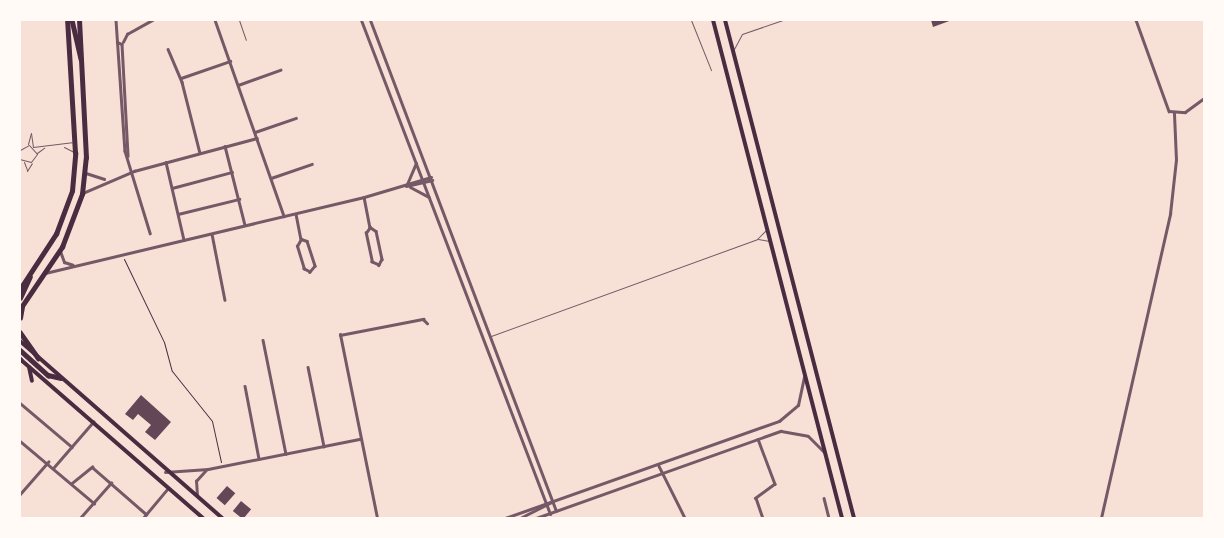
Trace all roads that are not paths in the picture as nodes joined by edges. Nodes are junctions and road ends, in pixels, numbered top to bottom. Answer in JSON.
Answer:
{"nodes":[{"id":1,"x":68,"y":20,"type":"edge"},
{"id":2,"x":79,"y":20,"type":"edge"},
{"id":3,"x":116,"y":20,"type":"edge"},
{"id":4,"x":152,"y":20,"type":"edge"},
{"id":5,"x":216,"y":20,"type":"edge"},
{"id":6,"x":239,"y":20,"type":"edge"},
{"id":7,"x":361,"y":20,"type":"edge"},
{"id":8,"x":370,"y":20,"type":"edge"},
{"id":9,"x":691,"y":20,"type":"edge"},
{"id":10,"x":713,"y":20,"type":"edge"},
{"id":11,"x":725,"y":20,"type":"edge"},
{"id":12,"x":735,"y":20,"type":"edge"},
{"id":13,"x":754,"y":20,"type":"edge"},
{"id":14,"x":783,"y":20,"type":"edge"},
{"id":15,"x":1136,"y":20,"type":"edge"},
{"id":16,"x":246,"y":40,"type":"dead end"},
{"id":17,"x":117,"y":42,"type":"junction"},
{"id":18,"x":122,"y":44,"type":"junction"},
{"id":19,"x":168,"y":48,"type":"dead end"},
{"id":20,"x":733,"y":52,"type":"junction"},
{"id":21,"x":81,"y":60,"type":"junction"},
{"id":22,"x":230,"y":61,"type":"junction"},
{"id":23,"x":280,"y":70,"type":"dead end"},
{"id":24,"x":711,"y":70,"type":"dead end"},
{"id":25,"x":181,"y":78,"type":"junction"},
{"id":26,"x":238,"y":85,"type":"junction"},
{"id":27,"x":1204,"y":98,"type":"edge"},
{"id":28,"x":1174,"y":114,"type":"junction"},
{"id":29,"x":296,"y":118,"type":"dead end"},
{"id":30,"x":255,"y":132,"type":"junction"},
{"id":31,"x":257,"y":138,"type":"junction"},
{"id":32,"x":74,"y":140,"type":"junction"},
{"id":33,"x":26,"y":145,"type":"junction"},
{"id":34,"x":64,"y":146,"type":"junction"},
{"id":35,"x":225,"y":146,"type":"junction"},
{"id":36,"x":33,"y":147,"type":"junction"},
{"id":37,"x":45,"y":148,"type":"junction"},
{"id":38,"x":20,"y":150,"type":"edge"},
{"id":39,"x":75,"y":153,"type":"junction"},
{"id":40,"x":200,"y":153,"type":"junction"},
{"id":41,"x":37,"y":154,"type":"junction"},
{"id":42,"x":20,"y":158,"type":"edge"},
{"id":43,"x":128,"y":158,"type":"junction"},
{"id":44,"x":33,"y":161,"type":"junction"},
{"id":45,"x":24,"y":162,"type":"junction"},
{"id":46,"x":166,"y":162,"type":"junction"},
{"id":47,"x":417,"y":162,"type":"junction"},
{"id":48,"x":312,"y":164,"type":"dead end"},
{"id":49,"x":134,"y":171,"type":"junction"},
{"id":50,"x":232,"y":172,"type":"junction"},
{"id":51,"x":86,"y":173,"type":"junction"},
{"id":52,"x":271,"y":178,"type":"junction"},
{"id":53,"x":431,"y":178,"type":"junction"},
{"id":54,"x":108,"y":179,"type":"junction"},
{"id":55,"x":424,"y":181,"type":"junction"},
{"id":56,"x":405,"y":186,"type":"junction"},
{"id":57,"x":172,"y":188,"type":"junction"},
{"id":58,"x":82,"y":194,"type":"junction"},
{"id":59,"x":364,"y":197,"type":"junction"},
{"id":60,"x":430,"y":198,"type":"junction"},
{"id":61,"x":239,"y":199,"type":"junction"},
{"id":62,"x":178,"y":214,"type":"junction"},
{"id":63,"x":296,"y":214,"type":"junction"},
{"id":64,"x":284,"y":216,"type":"junction"},
{"id":65,"x":246,"y":226,"type":"junction"},
{"id":66,"x":370,"y":227,"type":"junction"},
{"id":67,"x":767,"y":227,"type":"junction"},
{"id":68,"x":150,"y":233,"type":"dead end"},
{"id":69,"x":212,"y":234,"type":"junction"},
{"id":70,"x":757,"y":238,"type":"junction"},
{"id":71,"x":301,"y":239,"type":"junction"},
{"id":72,"x":184,"y":241,"type":"junction"},
{"id":73,"x":771,"y":244,"type":"junction"},
{"id":74,"x":60,"y":251,"type":"junction"},
{"id":75,"x":79,"y":265,"type":"junction"},
{"id":76,"x":45,"y":273,"type":"junction"},
{"id":77,"x":30,"y":276,"type":"junction"},
{"id":78,"x":20,"y":289,"type":"edge"},
{"id":79,"x":20,"y":298,"type":"edge"},
{"id":80,"x":225,"y":300,"type":"dead end"},
{"id":81,"x":21,"y":307,"type":"edge"},
{"id":82,"x":20,"y":318,"type":"edge"},
{"id":83,"x":427,"y":323,"type":"dead end"},
{"id":84,"x":20,"y":332,"type":"edge"},
{"id":85,"x":490,"y":336,"type":"junction"},
{"id":86,"x":262,"y":340,"type":"dead end"},
{"id":87,"x":20,"y":341,"type":"edge"},
{"id":88,"x":20,"y":350,"type":"edge"},
{"id":89,"x":38,"y":358,"type":"junction"},
{"id":90,"x":20,"y":359,"type":"edge"},
{"id":91,"x":29,"y":367,"type":"junction"},
{"id":92,"x":308,"y":367,"type":"dead end"},
{"id":93,"x":804,"y":373,"type":"junction"},
{"id":94,"x":61,"y":378,"type":"junction"},
{"id":95,"x":32,"y":381,"type":"dead end"},
{"id":96,"x":245,"y":386,"type":"dead end"},
{"id":97,"x":20,"y":403,"type":"edge"},
{"id":98,"x":94,"y":421,"type":"junction"},
{"id":99,"x":361,"y":439,"type":"junction"},
{"id":100,"x":758,"y":439,"type":"junction"},
{"id":101,"x":20,"y":441,"type":"edge"},
{"id":102,"x":324,"y":446,"type":"junction"},
{"id":103,"x":72,"y":447,"type":"junction"},
{"id":104,"x":286,"y":454,"type":"junction"},
{"id":105,"x":826,"y":454,"type":"junction"},
{"id":106,"x":259,"y":459,"type":"junction"},
{"id":107,"x":48,"y":462,"type":"junction"},
{"id":108,"x":658,"y":464,"type":"junction"},
{"id":109,"x":54,"y":468,"type":"junction"},
{"id":110,"x":208,"y":470,"type":"junction"},
{"id":111,"x":165,"y":472,"type":"junction"},
{"id":112,"x":662,"y":472,"type":"junction"},
{"id":113,"x":72,"y":483,"type":"junction"},
{"id":114,"x":111,"y":483,"type":"junction"},
{"id":115,"x":168,"y":488,"type":"junction"},
{"id":116,"x":20,"y":494,"type":"edge"},
{"id":117,"x":198,"y":498,"type":"junction"},
{"id":118,"x":824,"y":498,"type":"dead end"},
{"id":119,"x":552,"y":501,"type":"junction"},
{"id":120,"x":94,"y":503,"type":"junction"},
{"id":121,"x":547,"y":506,"type":"junction"},
{"id":122,"x":556,"y":512,"type":"junction"},
{"id":123,"x":146,"y":514,"type":"junction"},
{"id":124,"x":550,"y":514,"type":"junction"},
{"id":125,"x":80,"y":518,"type":"edge"},
{"id":126,"x":143,"y":518,"type":"edge"},
{"id":127,"x":203,"y":518,"type":"edge"},
{"id":128,"x":222,"y":518,"type":"edge"},
{"id":129,"x":377,"y":518,"type":"edge"},
{"id":130,"x":505,"y":518,"type":"edge"},
{"id":131,"x":520,"y":518,"type":"edge"},
{"id":132,"x":536,"y":518,"type":"edge"},
{"id":133,"x":685,"y":518,"type":"edge"},
{"id":134,"x":763,"y":518,"type":"edge"},
{"id":135,"x":829,"y":518,"type":"edge"},
{"id":136,"x":842,"y":518,"type":"edge"},
{"id":137,"x":854,"y":518,"type":"edge"},
{"id":138,"x":1102,"y":518,"type":"edge"}],
"edges":[{"from":1,"to":21,"type":"highway"},
{"from":1,"to":32,"type":"highway"},
{"from":2,"to":21,"type":"highway"},
{"from":3,"to":17,"type":"street"},
{"from":4,"to":18,"type":"street"},
{"from":5,"to":22,"type":"street"},
{"from":6,"to":16,"type":"lane"},
{"from":7,"to":47,"type":"street"},
{"from":8,"to":53,"type":"street"},
{"from":9,"to":24,"type":"lane"},
{"from":10,"to":67,"type":"main road"},
{"from":11,"to":20,"type":"main road"},
{"from":12,"to":13,"type":"lane"},
{"from":14,"to":20,"type":"lane"},
{"from":15,"to":28,"type":"street"},
{"from":17,"to":18,"type":"street"},
{"from":17,"to":43,"type":"street"},
{"from":18,"to":43,"type":"street"},
{"from":19,"to":25,"type":"street"},
{"from":20,"to":137,"type":"main road"},
{"from":21,"to":51,"type":"highway"},
{"from":22,"to":25,"type":"street"},
{"from":22,"to":26,"type":"street"},
{"from":23,"to":26,"type":"street"},
{"from":25,"to":40,"type":"street"},
{"from":26,"to":30,"type":"street"},
{"from":27,"to":28,"type":"street"},
{"from":28,"to":138,"type":"street"},
{"from":29,"to":30,"type":"street"},
{"from":30,"to":31,"type":"street"},
{"from":31,"to":35,"type":"street"},
{"from":31,"to":52,"type":"street"},
{"from":32,"to":34,"type":"lane"},
{"from":32,"to":39,"type":"highway"},
{"from":33,"to":36,"type":"lane"},
{"from":33,"to":36,"type":"lane"},
{"from":33,"to":38,"type":"lane"},
{"from":34,"to":37,"type":"lane"},
{"from":34,"to":39,"type":"lane"},
{"from":35,"to":40,"type":"street"},
{"from":35,"to":50,"type":"street"},
{"from":36,"to":37,"type":"lane"},
{"from":36,"to":41,"type":"lane"},
{"from":37,"to":41,"type":"lane"},
{"from":39,"to":77,"type":"highway"},
{"from":40,"to":46,"type":"street"},
{"from":41,"to":44,"type":"lane"},
{"from":42,"to":45,"type":"lane"},
{"from":43,"to":49,"type":"street"},
{"from":44,"to":45,"type":"lane"},
{"from":44,"to":45,"type":"lane"},
{"from":46,"to":49,"type":"street"},
{"from":46,"to":57,"type":"street"},
{"from":47,"to":55,"type":"street"},
{"from":47,"to":56,"type":"street"},
{"from":48,"to":52,"type":"street"},
{"from":49,"to":54,"type":"street"},
{"from":49,"to":68,"type":"street"},
{"from":50,"to":57,"type":"street"},
{"from":50,"to":61,"type":"street"},
{"from":51,"to":54,"type":"street"},
{"from":51,"to":58,"type":"highway"},
{"from":52,"to":64,"type":"street"},
{"from":53,"to":55,"type":"street"},
{"from":53,"to":85,"type":"street"},
{"from":54,"to":58,"type":"street"},
{"from":55,"to":56,"type":"street"},
{"from":55,"to":60,"type":"street"},
{"from":56,"to":59,"type":"street"},
{"from":56,"to":60,"type":"street"},
{"from":57,"to":62,"type":"street"},
{"from":58,"to":74,"type":"highway"},
{"from":59,"to":63,"type":"street"},
{"from":59,"to":66,"type":"street"},
{"from":60,"to":121,"type":"street"},
{"from":61,"to":62,"type":"street"},
{"from":61,"to":65,"type":"street"},
{"from":62,"to":72,"type":"street"},
{"from":63,"to":64,"type":"street"},
{"from":63,"to":71,"type":"street"},
{"from":64,"to":65,"type":"street"},
{"from":65,"to":69,"type":"street"},
{"from":66,"to":66,"type":"street"},
{"from":67,"to":70,"type":"lane"},
{"from":67,"to":73,"type":"main road"},
{"from":69,"to":72,"type":"street"},
{"from":69,"to":80,"type":"street"},
{"from":70,"to":73,"type":"lane"},
{"from":70,"to":85,"type":"lane"},
{"from":71,"to":71,"type":"street"},
{"from":72,"to":75,"type":"street"},
{"from":73,"to":93,"type":"main road"},
{"from":74,"to":75,"type":"street"},
{"from":74,"to":76,"type":"highway"},
{"from":75,"to":76,"type":"street"},
{"from":76,"to":81,"type":"highway"},
{"from":77,"to":78,"type":"highway"},
{"from":77,"to":79,"type":"highway"},
{"from":81,"to":82,"type":"highway"},
{"from":83,"to":99,"type":"street"},
{"from":84,"to":89,"type":"highway"},
{"from":85,"to":119,"type":"street"},
{"from":86,"to":104,"type":"street"},
{"from":87,"to":89,"type":"main road"},
{"from":88,"to":94,"type":"highway"},
{"from":89,"to":94,"type":"main road"},
{"from":90,"to":91,"type":"main road"},
{"from":91,"to":95,"type":"main road"},
{"from":91,"to":98,"type":"main road"},
{"from":92,"to":102,"type":"street"},
{"from":93,"to":105,"type":"main road"},
{"from":93,"to":108,"type":"street"},
{"from":94,"to":111,"type":"main road"},
{"from":96,"to":106,"type":"street"},
{"from":97,"to":103,"type":"street"},
{"from":98,"to":103,"type":"street"},
{"from":98,"to":115,"type":"main road"},
{"from":99,"to":102,"type":"street"},
{"from":99,"to":129,"type":"street"},
{"from":100,"to":105,"type":"street"},
{"from":100,"to":112,"type":"street"},
{"from":100,"to":134,"type":"street"},
{"from":101,"to":107,"type":"street"},
{"from":102,"to":104,"type":"street"},
{"from":103,"to":109,"type":"street"},
{"from":104,"to":106,"type":"street"},
{"from":105,"to":136,"type":"main road"},
{"from":106,"to":110,"type":"street"},
{"from":107,"to":109,"type":"street"},
{"from":107,"to":116,"type":"street"},
{"from":108,"to":112,"type":"street"},
{"from":108,"to":119,"type":"street"},
{"from":109,"to":113,"type":"street"},
{"from":110,"to":111,"type":"street"},
{"from":110,"to":117,"type":"street"},
{"from":111,"to":117,"type":"main road"},
{"from":112,"to":122,"type":"street"},
{"from":112,"to":133,"type":"street"},
{"from":113,"to":114,"type":"street"},
{"from":113,"to":120,"type":"street"},
{"from":114,"to":120,"type":"street"},
{"from":114,"to":123,"type":"street"},
{"from":115,"to":123,"type":"street"},
{"from":115,"to":127,"type":"main road"},
{"from":117,"to":128,"type":"main road"},
{"from":118,"to":135,"type":"street"},
{"from":119,"to":121,"type":"street"},
{"from":119,"to":122,"type":"street"},
{"from":120,"to":125,"type":"street"},
{"from":121,"to":124,"type":"street"},
{"from":121,"to":130,"type":"street"},
{"from":121,"to":131,"type":"street"},
{"from":122,"to":124,"type":"street"},
{"from":123,"to":126,"type":"street"},
{"from":124,"to":132,"type":"street"}]}
